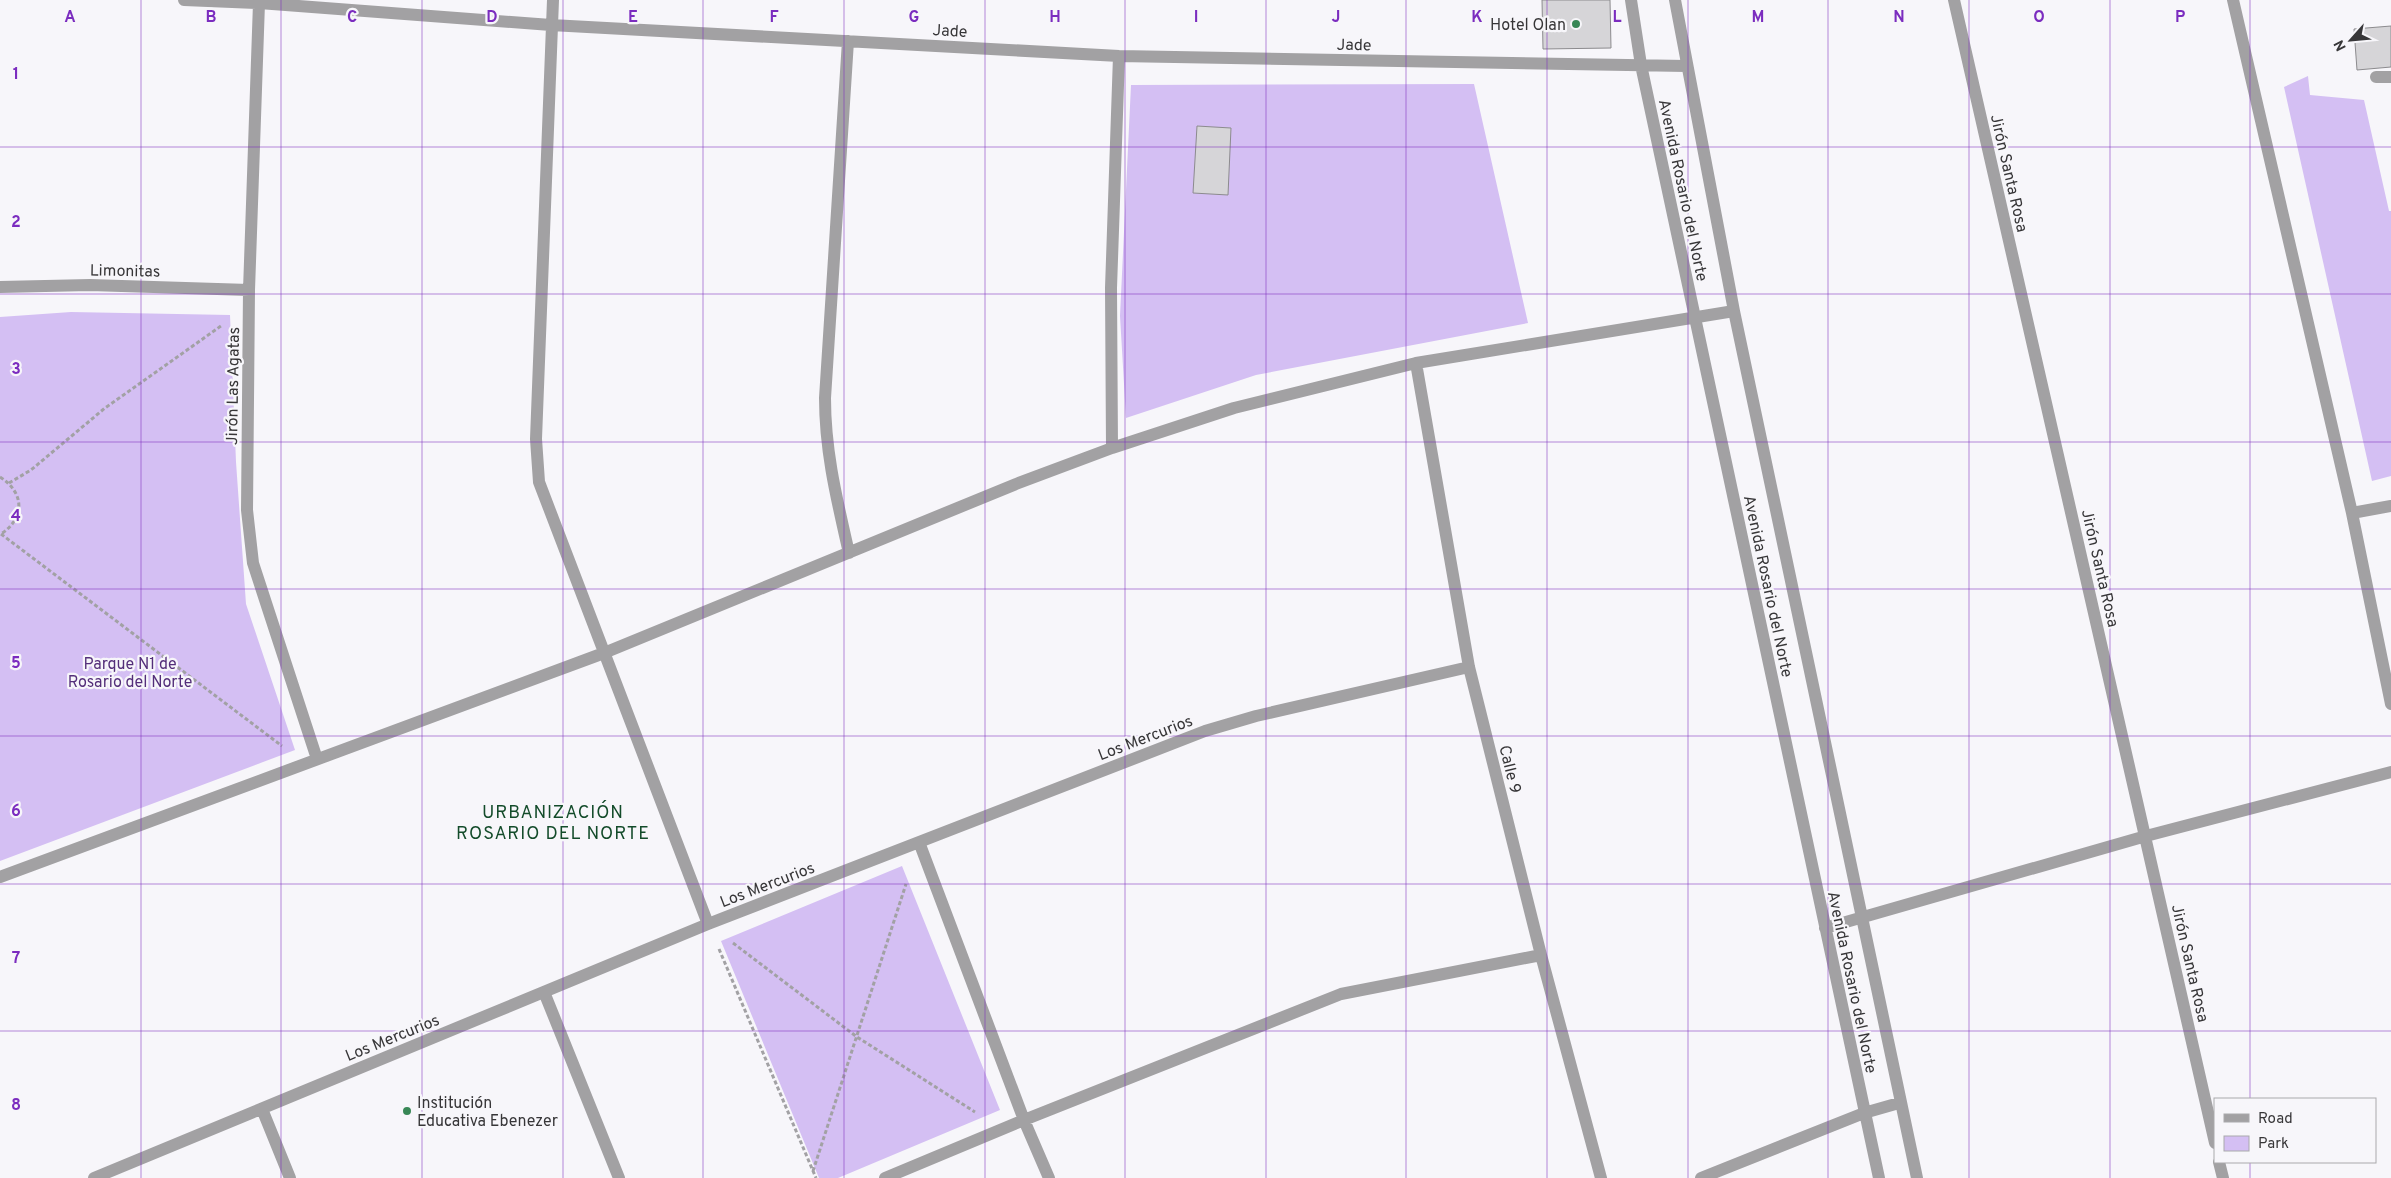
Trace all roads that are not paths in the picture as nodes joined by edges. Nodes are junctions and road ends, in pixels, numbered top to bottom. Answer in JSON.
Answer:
{"nodes":[{"id":1,"x":184,"y":0,"type":"edge"},
{"id":2,"x":553,"y":0,"type":"edge"},
{"id":3,"x":1631,"y":0,"type":"edge"},
{"id":4,"x":1675,"y":0,"type":"edge"},
{"id":5,"x":1954,"y":0,"type":"edge"},
{"id":6,"x":2233,"y":0,"type":"edge"},
{"id":7,"x":259,"y":3,"type":"junction"},
{"id":8,"x":551,"y":25,"type":"junction"},
{"id":9,"x":848,"y":41,"type":"junction"},
{"id":10,"x":1119,"y":56,"type":"junction"},
{"id":11,"x":1641,"y":65,"type":"junction"},
{"id":12,"x":1686,"y":66,"type":"junction"},
{"id":13,"x":2376,"y":77,"type":"dead end"},
{"id":14,"x":2391,"y":77,"type":"edge"},
{"id":15,"x":0,"y":287,"type":"edge"},
{"id":16,"x":249,"y":290,"type":"junction"},
{"id":17,"x":1734,"y":311,"type":"junction"},
{"id":18,"x":1694,"y":318,"type":"junction"},
{"id":19,"x":1416,"y":363,"type":"junction"},
{"id":20,"x":1112,"y":448,"type":"junction"},
{"id":21,"x":2391,"y":506,"type":"edge"},
{"id":22,"x":2352,"y":513,"type":"junction"},
{"id":23,"x":848,"y":553,"type":"junction"},
{"id":24,"x":604,"y":654,"type":"junction"},
{"id":25,"x":1469,"y":667,"type":"junction"},
{"id":26,"x":2391,"y":704,"type":"edge"},
{"id":27,"x":317,"y":759,"type":"junction"},
{"id":28,"x":2391,"y":772,"type":"edge"},
{"id":29,"x":2146,"y":836,"type":"junction"},
{"id":30,"x":919,"y":842,"type":"junction"},
{"id":31,"x":0,"y":877,"type":"edge"},
{"id":32,"x":1861,"y":917,"type":"junction"},
{"id":33,"x":708,"y":924,"type":"junction"},
{"id":34,"x":1825,"y":928,"type":"junction"},
{"id":35,"x":1541,"y":955,"type":"junction"},
{"id":36,"x":544,"y":992,"type":"junction"},
{"id":37,"x":1899,"y":1103,"type":"junction"},
{"id":38,"x":262,"y":1108,"type":"junction"},
{"id":39,"x":1864,"y":1113,"type":"junction"},
{"id":40,"x":1024,"y":1120,"type":"junction"},
{"id":41,"x":2214,"y":1140,"type":"edge"},
{"id":42,"x":2219,"y":1163,"type":"edge"},
{"id":43,"x":94,"y":1178,"type":"edge"},
{"id":44,"x":290,"y":1178,"type":"edge"},
{"id":45,"x":619,"y":1178,"type":"edge"},
{"id":46,"x":885,"y":1178,"type":"edge"},
{"id":47,"x":1049,"y":1178,"type":"edge"},
{"id":48,"x":1601,"y":1178,"type":"edge"},
{"id":49,"x":1701,"y":1178,"type":"edge"},
{"id":50,"x":1878,"y":1178,"type":"edge"},
{"id":51,"x":1917,"y":1178,"type":"edge"},
{"id":52,"x":2222,"y":1178,"type":"edge"}],
"edges":[{"from":1,"to":7,"type":"street","name":"Jade"},
{"from":2,"to":8,"type":"street"},
{"from":3,"to":11,"type":"street","name":"Avenida Rosario del Norte"},
{"from":4,"to":12,"type":"street","name":"Avenida Rosario del Norte"},
{"from":5,"to":29,"type":"street","name":"Jirón Santa Rosa"},
{"from":6,"to":22,"type":"street"},
{"from":7,"to":8,"type":"street","name":"Jade"},
{"from":7,"to":16,"type":"street","name":"Jirón Las Agatas"},
{"from":8,"to":9,"type":"street","name":"Jade"},
{"from":8,"to":24,"type":"street"},
{"from":9,"to":10,"type":"street","name":"Jade"},
{"from":9,"to":23,"type":"street"},
{"from":10,"to":11,"type":"street","name":"Jade"},
{"from":10,"to":20,"type":"street"},
{"from":11,"to":12,"type":"street","name":"Jade"},
{"from":11,"to":18,"type":"street","name":"Avenida Rosario del Norte"},
{"from":12,"to":17,"type":"street","name":"Avenida Rosario del Norte"},
{"from":13,"to":14,"type":"street"},
{"from":15,"to":16,"type":"street","name":"Limonitas"},
{"from":16,"to":27,"type":"street","name":"Jirón Las Agatas"},
{"from":17,"to":18,"type":"street"},
{"from":17,"to":32,"type":"street","name":"Avenida Rosario del Norte"},
{"from":18,"to":19,"type":"street"},
{"from":18,"to":34,"type":"street","name":"Avenida Rosario del Norte"},
{"from":19,"to":20,"type":"street"},
{"from":19,"to":25,"type":"street","name":"Calle 9"},
{"from":20,"to":23,"type":"street"},
{"from":21,"to":22,"type":"street"},
{"from":22,"to":26,"type":"street"},
{"from":23,"to":24,"type":"street"},
{"from":24,"to":27,"type":"street"},
{"from":24,"to":33,"type":"street"},
{"from":25,"to":30,"type":"street","name":"Los Mercurios"},
{"from":25,"to":35,"type":"street","name":"Calle 9"},
{"from":27,"to":31,"type":"street"},
{"from":28,"to":29,"type":"street"},
{"from":29,"to":32,"type":"street"},
{"from":29,"to":41,"type":"street","name":"Jirón Santa Rosa"},
{"from":30,"to":33,"type":"street","name":"Los Mercurios"},
{"from":30,"to":40,"type":"street"},
{"from":32,"to":34,"type":"street"},
{"from":32,"to":37,"type":"street","name":"Avenida Rosario del Norte"},
{"from":33,"to":36,"type":"street","name":"Los Mercurios"},
{"from":34,"to":39,"type":"street","name":"Avenida Rosario del Norte"},
{"from":35,"to":40,"type":"street"},
{"from":35,"to":48,"type":"street","name":"Calle 9"},
{"from":36,"to":38,"type":"street","name":"Los Mercurios"},
{"from":36,"to":45,"type":"street"},
{"from":37,"to":39,"type":"street"},
{"from":37,"to":51,"type":"street","name":"Avenida Rosario del Norte"},
{"from":38,"to":43,"type":"street","name":"Los Mercurios"},
{"from":38,"to":44,"type":"street"},
{"from":39,"to":49,"type":"street"},
{"from":39,"to":50,"type":"street","name":"Avenida Rosario del Norte"},
{"from":40,"to":46,"type":"street"},
{"from":40,"to":47,"type":"street"},
{"from":42,"to":52,"type":"street"}]}
